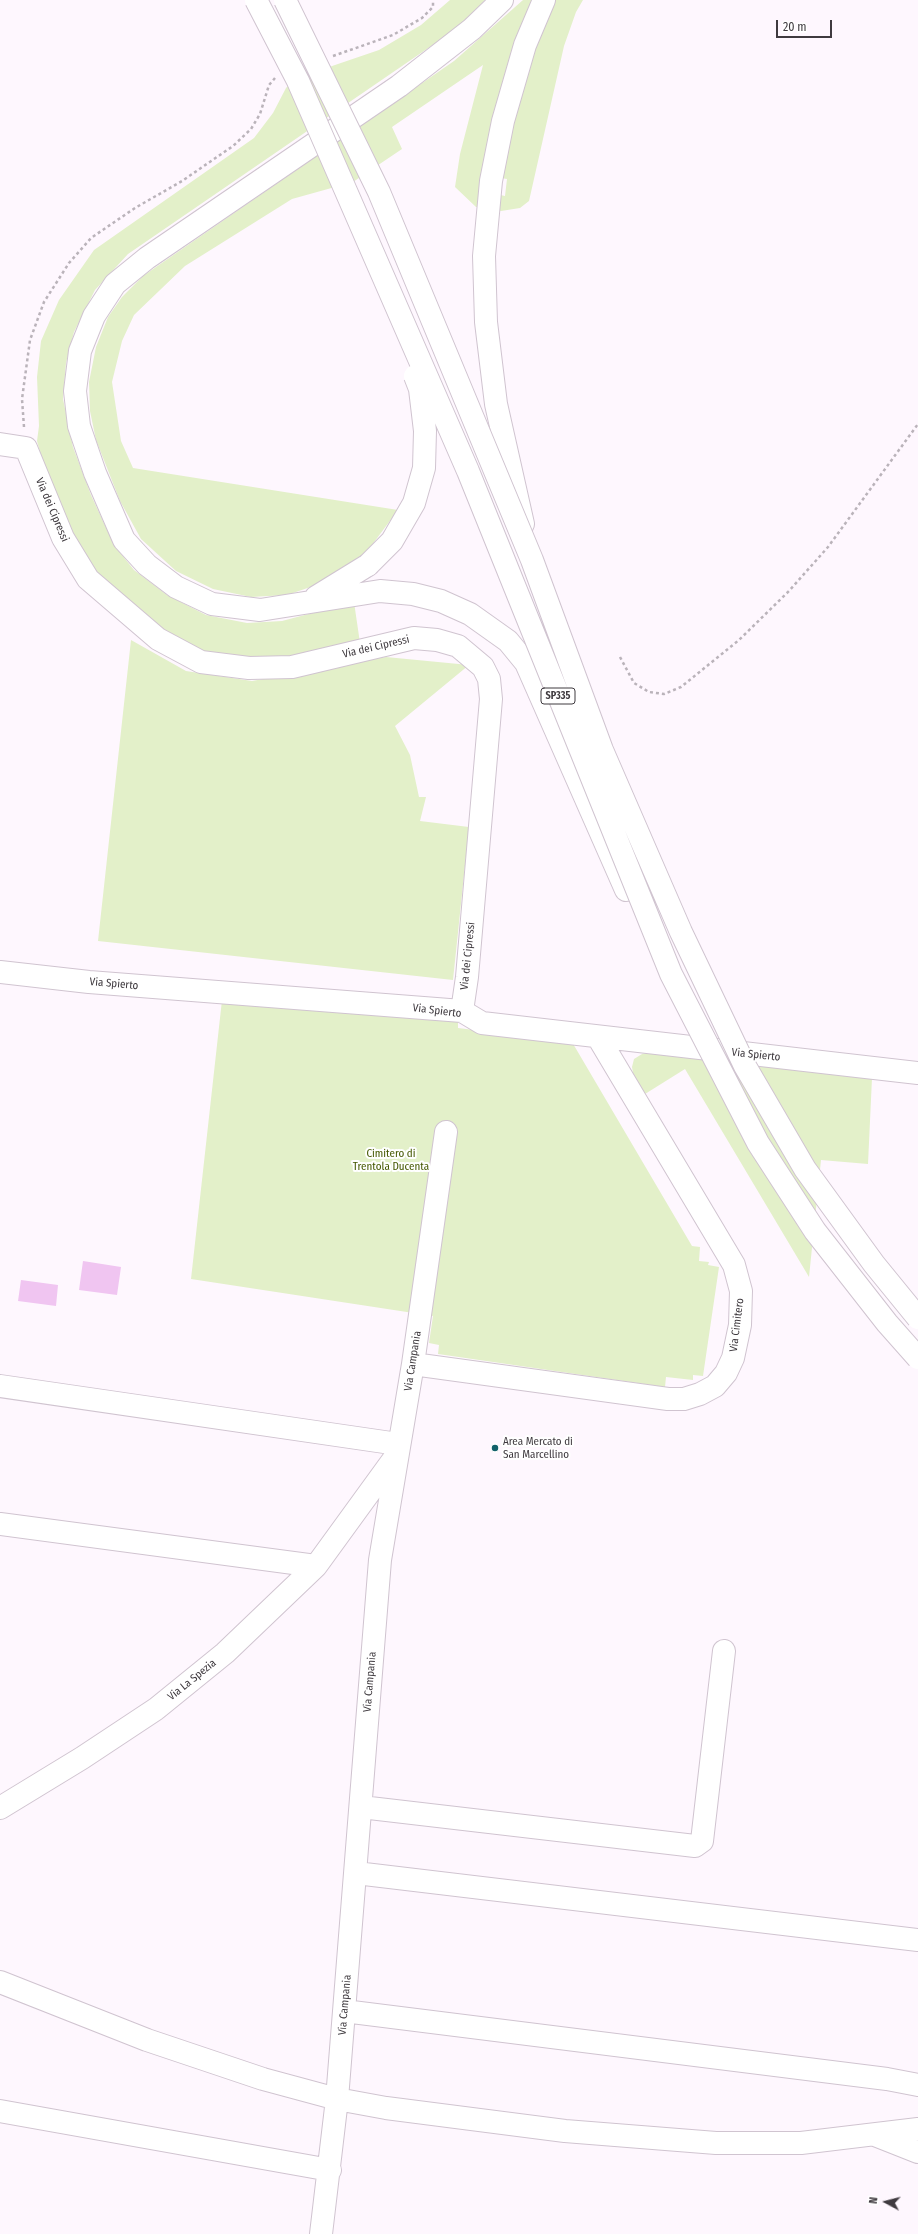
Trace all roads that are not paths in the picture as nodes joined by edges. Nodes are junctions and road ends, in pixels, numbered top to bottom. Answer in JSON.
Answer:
{"nodes":[{"id":1,"x":256,"y":0,"type":"edge"},
{"id":2,"x":286,"y":0,"type":"edge"},
{"id":3,"x":502,"y":0,"type":"edge"},
{"id":4,"x":544,"y":0,"type":"edge"},
{"id":5,"x":289,"y":78,"type":"junction"},
{"id":6,"x":0,"y":444,"type":"edge"},
{"id":7,"x":532,"y":560,"type":"junction"},
{"id":8,"x":305,"y":604,"type":"junction"},
{"id":9,"x":0,"y":972,"type":"edge"},
{"id":10,"x":671,"y":974,"type":"junction"},
{"id":11,"x":462,"y":1011,"type":"junction"},
{"id":12,"x":598,"y":1037,"type":"junction"},
{"id":13,"x":918,"y":1073,"type":"edge"},
{"id":14,"x":446,"y":1132,"type":"dead end"},
{"id":15,"x":918,"y":1318,"type":"edge"},
{"id":16,"x":918,"y":1358,"type":"edge"},
{"id":17,"x":413,"y":1364,"type":"junction"},
{"id":18,"x":0,"y":1386,"type":"edge"},
{"id":19,"x":397,"y":1450,"type":"junction"},
{"id":20,"x":387,"y":1514,"type":"junction"},
{"id":21,"x":353,"y":1515,"type":"junction"},
{"id":22,"x":0,"y":1524,"type":"edge"},
{"id":23,"x":316,"y":1566,"type":"junction"},
{"id":24,"x":724,"y":1651,"type":"dead end"},
{"id":25,"x":361,"y":1807,"type":"junction"},
{"id":26,"x":0,"y":1808,"type":"edge"},
{"id":27,"x":356,"y":1874,"type":"junction"},
{"id":28,"x":918,"y":1940,"type":"edge"},
{"id":29,"x":0,"y":1982,"type":"edge"},
{"id":30,"x":344,"y":2010,"type":"junction"},
{"id":31,"x":918,"y":2085,"type":"edge"},
{"id":32,"x":337,"y":2099,"type":"junction"},
{"id":33,"x":0,"y":2111,"type":"edge"},
{"id":34,"x":918,"y":2129,"type":"edge"},
{"id":35,"x":874,"y":2134,"type":"junction"},
{"id":36,"x":918,"y":2152,"type":"edge"},
{"id":37,"x":330,"y":2170,"type":"junction"},
{"id":38,"x":321,"y":2234,"type":"edge"}],
"edges":[{"from":1,"to":5,"type":"main road","number":"SP335","bridge":true},
{"from":2,"to":7,"type":"main road","number":"SP335","bridge":true},
{"from":3,"to":8,"type":"main road"},
{"from":4,"to":7,"type":"main road","bridge":true},
{"from":5,"to":8,"type":"main road","bridge":true},
{"from":5,"to":10,"type":"main road","number":"SP335","bridge":true},
{"from":6,"to":11,"type":"main road","name":"Via dei Cipressi"},
{"from":7,"to":15,"type":"main road","number":"SP335","bridge":true},
{"from":8,"to":10,"type":"main road","bridge":true},
{"from":9,"to":11,"type":"main road","name":"Via Spierto"},
{"from":10,"to":16,"type":"main road","number":"SP335","bridge":true},
{"from":11,"to":12,"type":"main road","name":"Via Spierto"},
{"from":12,"to":13,"type":"main road","name":"Via Spierto"},
{"from":12,"to":17,"type":"main road","name":"Via Cimitero"},
{"from":14,"to":17,"type":"main road","name":"Via Campania"},
{"from":17,"to":19,"type":"main road","name":"Via Campania"},
{"from":18,"to":19,"type":"main road"},
{"from":19,"to":20,"type":"main road","name":"Via Campania"},
{"from":19,"to":21,"type":"main road","name":"Via La Spezia"},
{"from":20,"to":21,"type":"main road"},
{"from":20,"to":25,"type":"main road","name":"Via Campania"},
{"from":21,"to":23,"type":"main road","name":"Via La Spezia"},
{"from":22,"to":23,"type":"main road"},
{"from":23,"to":26,"type":"main road","name":"Via La Spezia"},
{"from":24,"to":25,"type":"main road"},
{"from":25,"to":27,"type":"main road","name":"Via Campania"},
{"from":27,"to":28,"type":"main road"},
{"from":27,"to":30,"type":"main road","name":"Via Campania"},
{"from":29,"to":32,"type":"main road"},
{"from":30,"to":31,"type":"main road"},
{"from":30,"to":32,"type":"main road","name":"Via Campania"},
{"from":32,"to":35,"type":"main road"},
{"from":32,"to":37,"type":"main road","name":"Via Campania"},
{"from":33,"to":37,"type":"main road"},
{"from":34,"to":35,"type":"main road"},
{"from":35,"to":36,"type":"main road"},
{"from":37,"to":38,"type":"main road","name":"Via Campania"}]}
